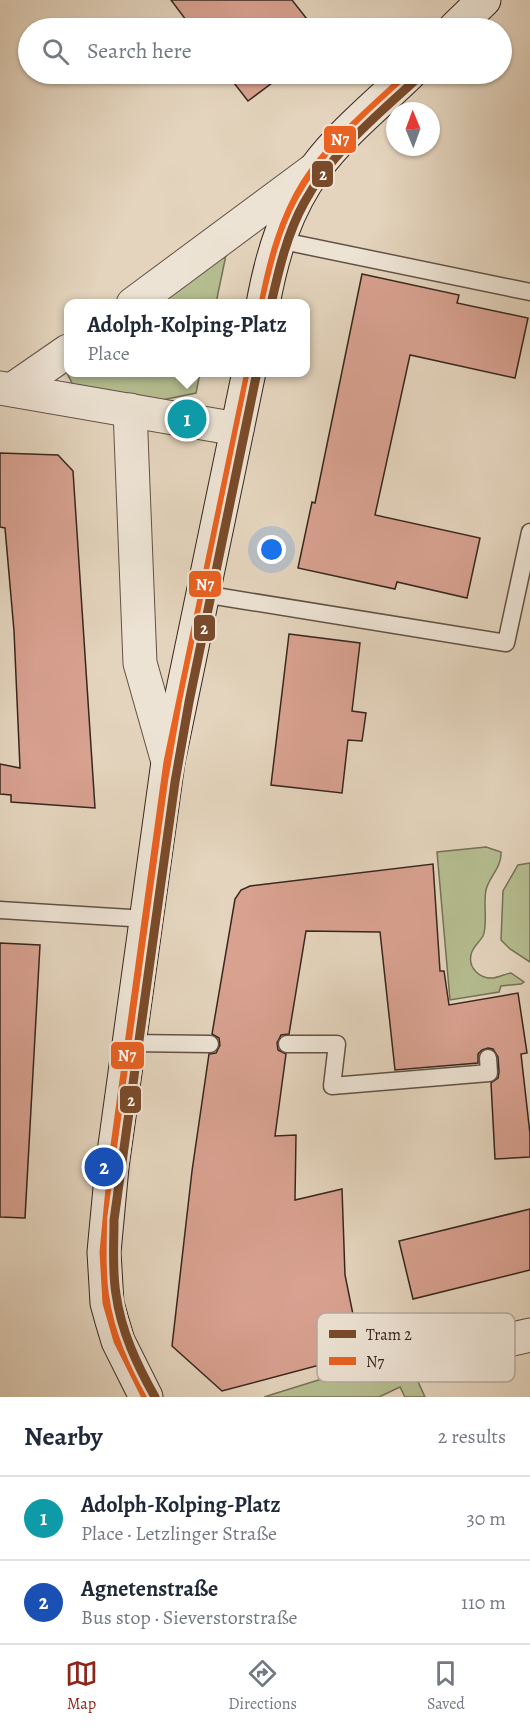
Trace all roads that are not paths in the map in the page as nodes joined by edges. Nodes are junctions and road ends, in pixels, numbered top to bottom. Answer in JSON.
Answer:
{"nodes":[{"id":1,"x":484,"y":0,"type":"edge"},
{"id":2,"x":465,"y":18,"type":"edge"},
{"id":3,"x":398,"y":84,"type":"edge"},
{"id":4,"x":315,"y":169,"type":"junction"},
{"id":5,"x":278,"y":240,"type":"junction"},
{"id":6,"x":530,"y":292,"type":"edge"},
{"id":7,"x":138,"y":299,"type":"edge"},
{"id":8,"x":264,"y":299,"type":"edge"},
{"id":9,"x":64,"y":354,"type":"edge"},
{"id":10,"x":248,"y":377,"type":"edge"},
{"id":11,"x":6,"y":389,"type":"edge"},
{"id":12,"x":130,"y":410,"type":"junction"},
{"id":13,"x":237,"y":429,"type":"junction"},
{"id":14,"x":530,"y":531,"type":"edge"},
{"id":15,"x":203,"y":594,"type":"junction"},
{"id":16,"x":168,"y":762,"type":"junction"},
{"id":17,"x":0,"y":910,"type":"edge"},
{"id":18,"x":147,"y":918,"type":"junction"},
{"id":19,"x":130,"y":1043,"type":"junction"},
{"id":20,"x":210,"y":1044,"type":"dead end"},
{"id":21,"x":287,"y":1044,"type":"dead end"},
{"id":22,"x":488,"y":1058,"type":"dead end"},
{"id":23,"x":530,"y":1335,"type":"edge"},
{"id":24,"x":515,"y":1338,"type":"edge"},
{"id":25,"x":146,"y":1397,"type":"edge"}],
"edges":[{"from":1,"to":2,"type":"street"},
{"from":3,"to":4,"type":"street"},
{"from":4,"to":5,"type":"street"},
{"from":4,"to":7,"type":"street"},
{"from":5,"to":6,"type":"lane"},
{"from":5,"to":8,"type":"street"},
{"from":9,"to":11,"type":"street"},
{"from":10,"to":13,"type":"street"},
{"from":11,"to":12,"type":"street"},
{"from":12,"to":13,"type":"street"},
{"from":12,"to":16,"type":"street"},
{"from":13,"to":15,"type":"street"},
{"from":14,"to":15,"type":"lane"},
{"from":15,"to":16,"type":"street"},
{"from":16,"to":18,"type":"street"},
{"from":17,"to":18,"type":"lane"},
{"from":18,"to":19,"type":"street"},
{"from":19,"to":20,"type":"lane"},
{"from":19,"to":25,"type":"street"},
{"from":21,"to":22,"type":"lane"},
{"from":23,"to":24,"type":"street"}]}
